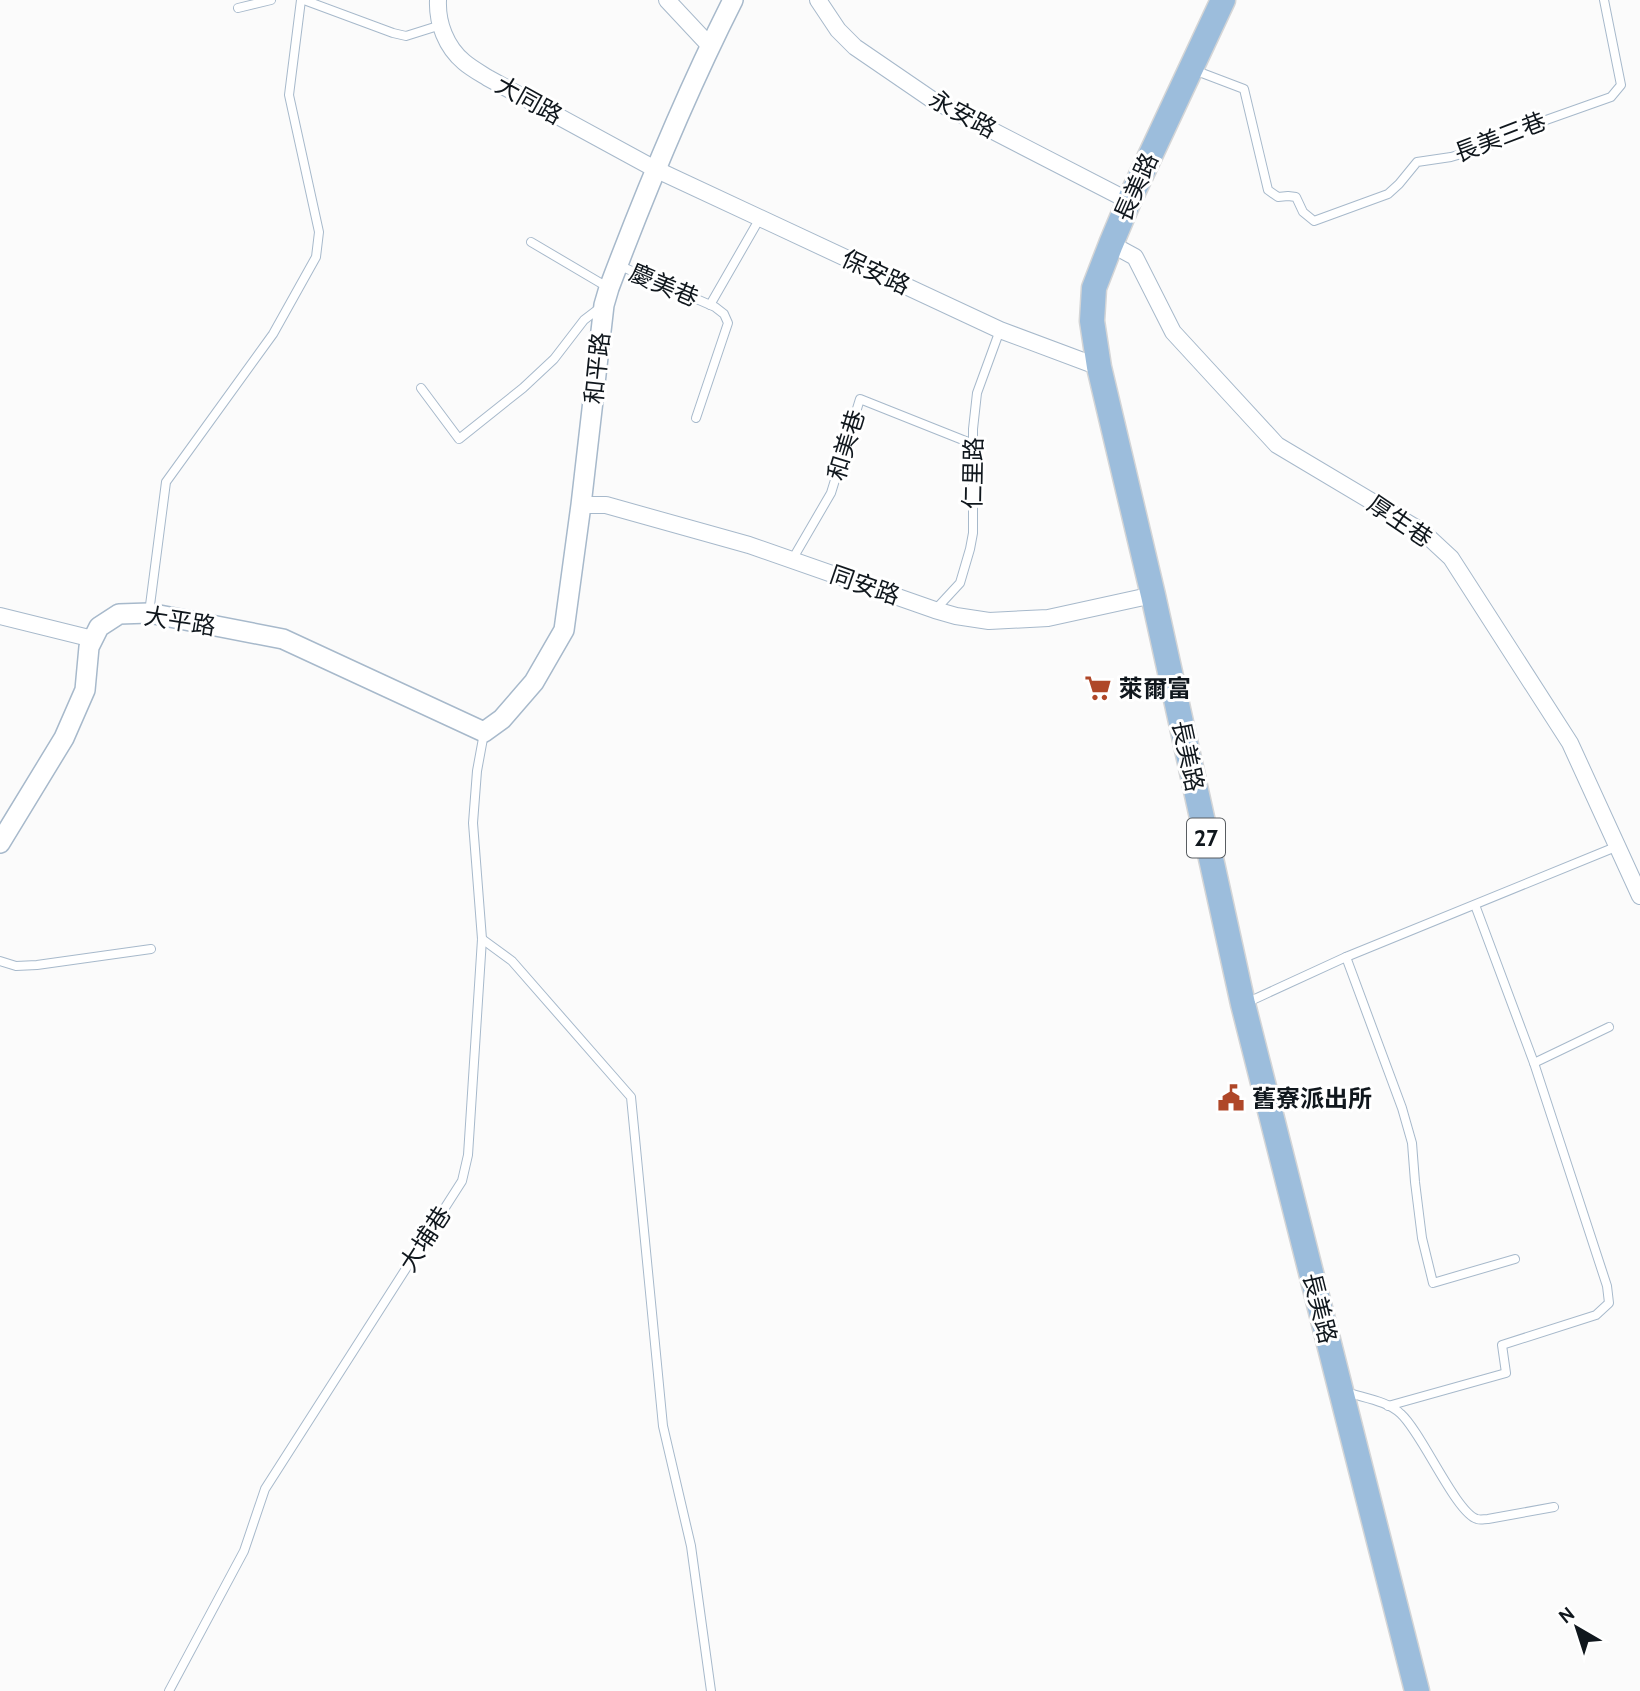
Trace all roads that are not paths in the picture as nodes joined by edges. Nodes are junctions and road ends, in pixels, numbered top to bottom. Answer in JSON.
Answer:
{"nodes":[{"id":1,"x":271,"y":0,"type":"edge"},
{"id":2,"x":303,"y":0,"type":"edge"},
{"id":3,"x":438,"y":0,"type":"edge"},
{"id":4,"x":667,"y":0,"type":"edge"},
{"id":5,"x":733,"y":0,"type":"edge"},
{"id":6,"x":818,"y":0,"type":"edge"},
{"id":7,"x":1223,"y":0,"type":"edge"},
{"id":8,"x":1604,"y":0,"type":"edge"},
{"id":9,"x":238,"y":8,"type":"dead end"},
{"id":10,"x":441,"y":25,"type":"junction"},
{"id":11,"x":710,"y":46,"type":"junction"},
{"id":12,"x":1191,"y":69,"type":"junction"},
{"id":13,"x":655,"y":169,"type":"junction"},
{"id":14,"x":1129,"y":201,"type":"junction"},
{"id":15,"x":760,"y":218,"type":"junction"},
{"id":16,"x":531,"y":242,"type":"dead end"},
{"id":17,"x":1111,"y":244,"type":"junction"},
{"id":18,"x":618,"y":265,"type":"junction"},
{"id":19,"x":606,"y":297,"type":"junction"},
{"id":20,"x":710,"y":305,"type":"junction"},
{"id":21,"x":1000,"y":330,"type":"junction"},
{"id":22,"x":1099,"y":367,"type":"junction"},
{"id":23,"x":421,"y":388,"type":"dead end"},
{"id":24,"x":696,"y":418,"type":"dead end"},
{"id":25,"x":973,"y":444,"type":"junction"},
{"id":26,"x":581,"y":505,"type":"junction"},
{"id":27,"x":792,"y":560,"type":"junction"},
{"id":28,"x":1153,"y":595,"type":"junction"},
{"id":29,"x":936,"y":610,"type":"junction"},
{"id":30,"x":149,"y":613,"type":"junction"},
{"id":31,"x":0,"y":616,"type":"edge"},
{"id":32,"x":93,"y":639,"type":"junction"},
{"id":33,"x":484,"y":732,"type":"junction"},
{"id":34,"x":0,"y":843,"type":"edge"},
{"id":35,"x":1618,"y":846,"type":"junction"},
{"id":36,"x":1640,"y":896,"type":"edge"},
{"id":37,"x":1475,"y":905,"type":"junction"},
{"id":38,"x":482,"y":939,"type":"junction"},
{"id":39,"x":152,"y":949,"type":"dead end"},
{"id":40,"x":1346,"y":957,"type":"junction"},
{"id":41,"x":0,"y":961,"type":"edge"},
{"id":42,"x":1243,"y":1004,"type":"junction"},
{"id":43,"x":1609,"y":1027,"type":"dead end"},
{"id":44,"x":1534,"y":1063,"type":"junction"},
{"id":45,"x":1515,"y":1259,"type":"dead end"},
{"id":46,"x":1340,"y":1390,"type":"junction"},
{"id":47,"x":1388,"y":1406,"type":"junction"},
{"id":48,"x":1554,"y":1507,"type":"dead end"},
{"id":49,"x":169,"y":1691,"type":"edge"},
{"id":50,"x":711,"y":1691,"type":"edge"},
{"id":51,"x":1417,"y":1691,"type":"edge"}],
"edges":[{"from":1,"to":9,"type":"lane"},
{"from":2,"to":10,"type":"lane"},
{"from":2,"to":30,"type":"lane"},
{"from":3,"to":10,"type":"street","name":"大同路"},
{"from":4,"to":11,"type":"street"},
{"from":5,"to":11,"type":"street","name":"和平路"},
{"from":6,"to":14,"type":"street","name":"永安路"},
{"from":7,"to":12,"type":"main road","name":"長美路","number":"27"},
{"from":8,"to":12,"type":"lane","name":"長美三巷"},
{"from":10,"to":13,"type":"street","name":"大同路"},
{"from":11,"to":13,"type":"street","name":"和平路"},
{"from":12,"to":14,"type":"main road","name":"長美路","number":"27"},
{"from":13,"to":15,"type":"street","name":"保安路"},
{"from":13,"to":18,"type":"street","name":"和平路"},
{"from":14,"to":17,"type":"main road","name":"長美路","number":"27"},
{"from":15,"to":20,"type":"lane","name":"慶美巷"},
{"from":15,"to":21,"type":"street","name":"保安路"},
{"from":16,"to":19,"type":"lane"},
{"from":17,"to":22,"type":"main road","name":"長美路","number":"27"},
{"from":17,"to":35,"type":"street","name":"厚生巷"},
{"from":18,"to":19,"type":"street","name":"和平路"},
{"from":18,"to":20,"type":"lane","name":"慶美巷"},
{"from":19,"to":23,"type":"lane"},
{"from":19,"to":26,"type":"street","name":"和平路"},
{"from":20,"to":24,"type":"lane","name":"慶美巷"},
{"from":21,"to":22,"type":"street","name":"保安路"},
{"from":21,"to":25,"type":"lane","name":"仁里路"},
{"from":22,"to":28,"type":"main road","name":"長美路","number":"27"},
{"from":25,"to":27,"type":"lane","name":"和美巷"},
{"from":25,"to":29,"type":"lane","name":"仁里路"},
{"from":26,"to":27,"type":"street","name":"同安路"},
{"from":26,"to":33,"type":"street","name":"和平路"},
{"from":27,"to":29,"type":"street","name":"同安路"},
{"from":28,"to":29,"type":"street","name":"同安路"},
{"from":28,"to":42,"type":"main road","name":"長美路","number":"27"},
{"from":30,"to":32,"type":"street","name":"大平路"},
{"from":30,"to":33,"type":"street","name":"大平路"},
{"from":31,"to":32,"type":"street"},
{"from":32,"to":34,"type":"street"},
{"from":33,"to":38,"type":"lane","name":"大埔巷"},
{"from":35,"to":36,"type":"street","name":"厚生巷"},
{"from":35,"to":37,"type":"lane"},
{"from":37,"to":40,"type":"lane"},
{"from":37,"to":44,"type":"lane"},
{"from":38,"to":49,"type":"lane","name":"大埔巷"},
{"from":38,"to":50,"type":"lane"},
{"from":39,"to":41,"type":"lane"},
{"from":40,"to":42,"type":"lane"},
{"from":40,"to":45,"type":"lane"},
{"from":42,"to":46,"type":"main road","name":"長美路","number":"27"},
{"from":43,"to":44,"type":"lane"},
{"from":44,"to":47,"type":"lane"},
{"from":46,"to":47,"type":"lane"},
{"from":46,"to":51,"type":"main road","name":"長美路","number":"27"},
{"from":47,"to":48,"type":"lane"}]}
